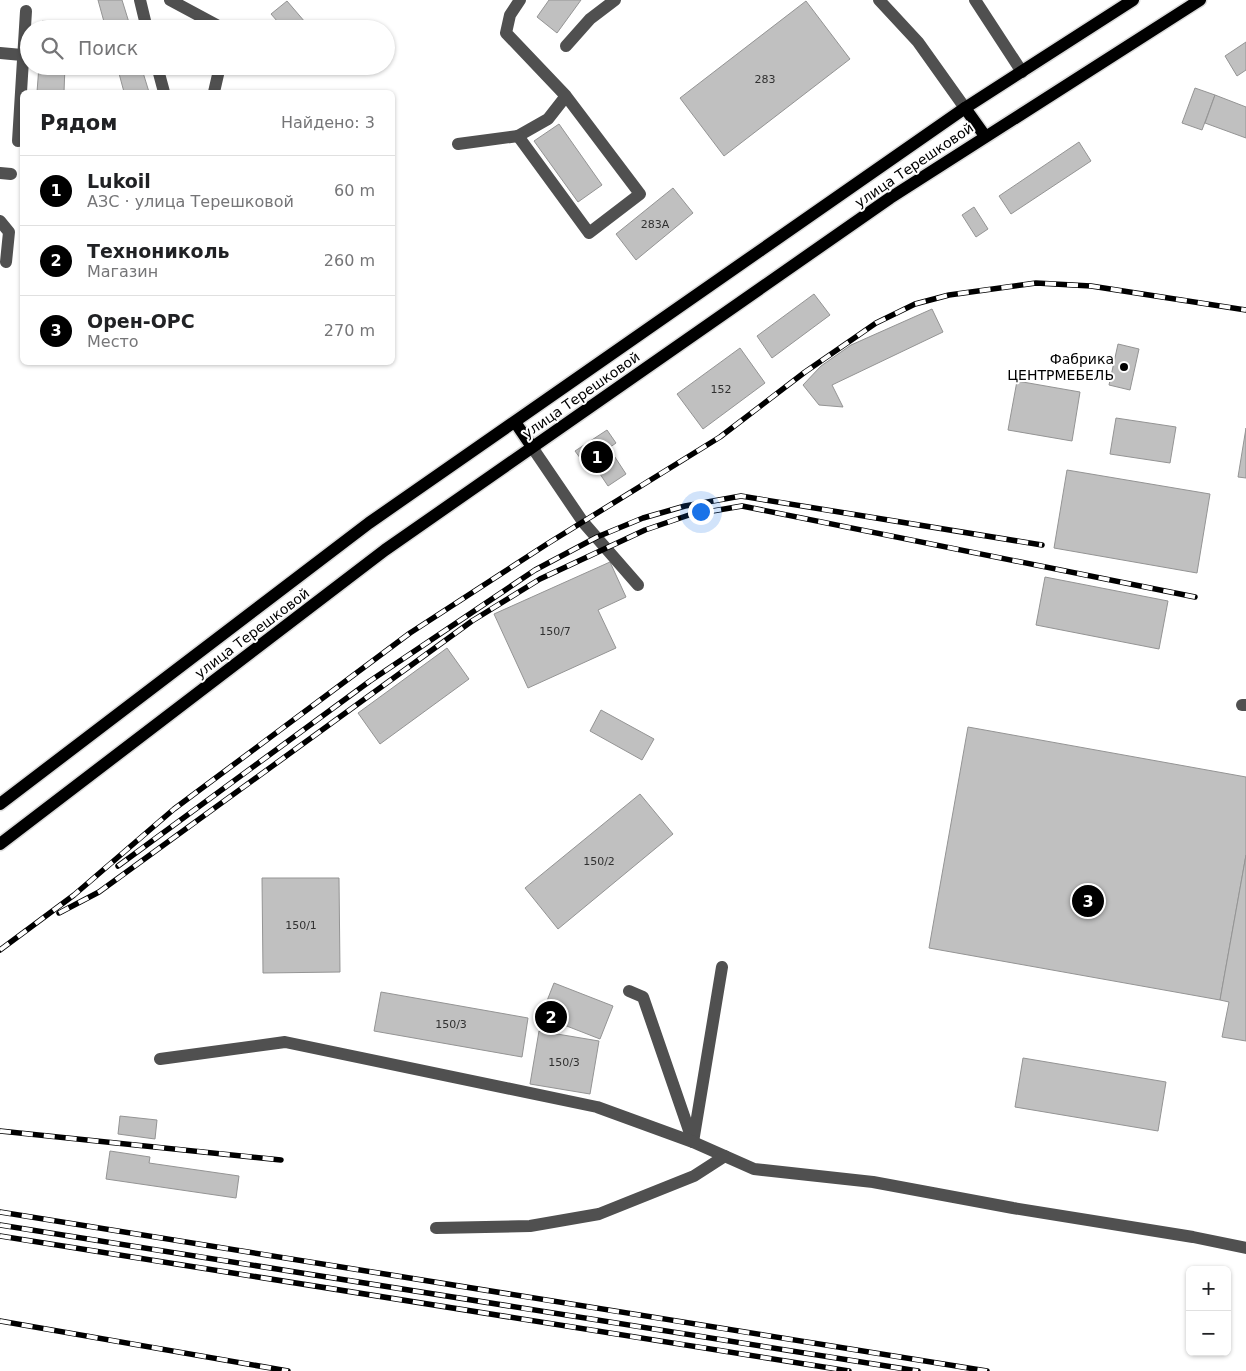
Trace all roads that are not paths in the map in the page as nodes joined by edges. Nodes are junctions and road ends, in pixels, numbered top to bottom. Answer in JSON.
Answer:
{"nodes":[{"id":1,"x":140,"y":0,"type":"edge"},
{"id":2,"x":170,"y":0,"type":"edge"},
{"id":3,"x":520,"y":0,"type":"edge"},
{"id":4,"x":615,"y":0,"type":"edge"},
{"id":5,"x":879,"y":0,"type":"edge"},
{"id":6,"x":976,"y":0,"type":"edge"},
{"id":7,"x":1133,"y":0,"type":"edge"},
{"id":8,"x":1200,"y":0,"type":"edge"},
{"id":9,"x":26,"y":11,"type":"dead end"},
{"id":10,"x":25,"y":20,"type":"edge"},
{"id":11,"x":145,"y":20,"type":"edge"},
{"id":12,"x":207,"y":20,"type":"edge"},
{"id":13,"x":566,"y":46,"type":"dead end"},
{"id":14,"x":0,"y":53,"type":"edge"},
{"id":15,"x":20,"y":55,"type":"edge"},
{"id":16,"x":1022,"y":72,"type":"junction"},
{"id":17,"x":21,"y":75,"type":"edge"},
{"id":18,"x":159,"y":75,"type":"edge"},
{"id":19,"x":218,"y":75,"type":"edge"},
{"id":20,"x":20,"y":90,"type":"edge"},
{"id":21,"x":163,"y":90,"type":"edge"},
{"id":22,"x":214,"y":90,"type":"edge"},
{"id":23,"x":566,"y":96,"type":"junction"},
{"id":24,"x":20,"y":98,"type":"edge"},
{"id":25,"x":965,"y":108,"type":"junction"},
{"id":26,"x":518,"y":136,"type":"junction"},
{"id":27,"x":985,"y":136,"type":"junction"},
{"id":28,"x":18,"y":141,"type":"dead end"},
{"id":29,"x":458,"y":144,"type":"dead end"},
{"id":30,"x":0,"y":221,"type":"edge"},
{"id":31,"x":6,"y":262,"type":"dead end"},
{"id":32,"x":515,"y":422,"type":"junction"},
{"id":33,"x":532,"y":447,"type":"junction"},
{"id":34,"x":638,"y":585,"type":"dead end"},
{"id":35,"x":0,"y":804,"type":"edge"},
{"id":36,"x":0,"y":844,"type":"edge"},
{"id":37,"x":722,"y":967,"type":"dead end"},
{"id":38,"x":629,"y":991,"type":"dead end"},
{"id":39,"x":160,"y":1059,"type":"dead end"},
{"id":40,"x":693,"y":1142,"type":"junction"},
{"id":41,"x":725,"y":1156,"type":"junction"},
{"id":42,"x":436,"y":1228,"type":"dead end"},
{"id":43,"x":1246,"y":1248,"type":"edge"}],
"edges":[{"from":1,"to":11,"type":"street"},
{"from":2,"to":12,"type":"street"},
{"from":3,"to":23,"type":"street"},
{"from":4,"to":13,"type":"street"},
{"from":5,"to":25,"type":"street"},
{"from":6,"to":16,"type":"street"},
{"from":7,"to":16,"type":"main road","name":"улица Терешковой"},
{"from":8,"to":27,"type":"main road","name":"улица Терешковой"},
{"from":9,"to":10,"type":"street"},
{"from":14,"to":15,"type":"street"},
{"from":16,"to":25,"type":"main road","name":"улица Терешковой"},
{"from":17,"to":20,"type":"street"},
{"from":18,"to":21,"type":"street"},
{"from":19,"to":22,"type":"street"},
{"from":23,"to":26,"type":"street"},
{"from":23,"to":26,"type":"street"},
{"from":24,"to":28,"type":"street"},
{"from":25,"to":27,"type":"main road"},
{"from":25,"to":32,"type":"main road","name":"улица Терешковой"},
{"from":26,"to":29,"type":"street"},
{"from":27,"to":33,"type":"main road","name":"улица Терешковой"},
{"from":30,"to":31,"type":"street"},
{"from":32,"to":33,"type":"main road"},
{"from":32,"to":35,"type":"main road","name":"улица Терешковой"},
{"from":33,"to":34,"type":"street"},
{"from":33,"to":36,"type":"main road","name":"улица Терешковой"},
{"from":37,"to":40,"type":"street"},
{"from":38,"to":40,"type":"street"},
{"from":39,"to":40,"type":"street"},
{"from":40,"to":41,"type":"street"},
{"from":41,"to":42,"type":"street"},
{"from":41,"to":43,"type":"street"}]}
